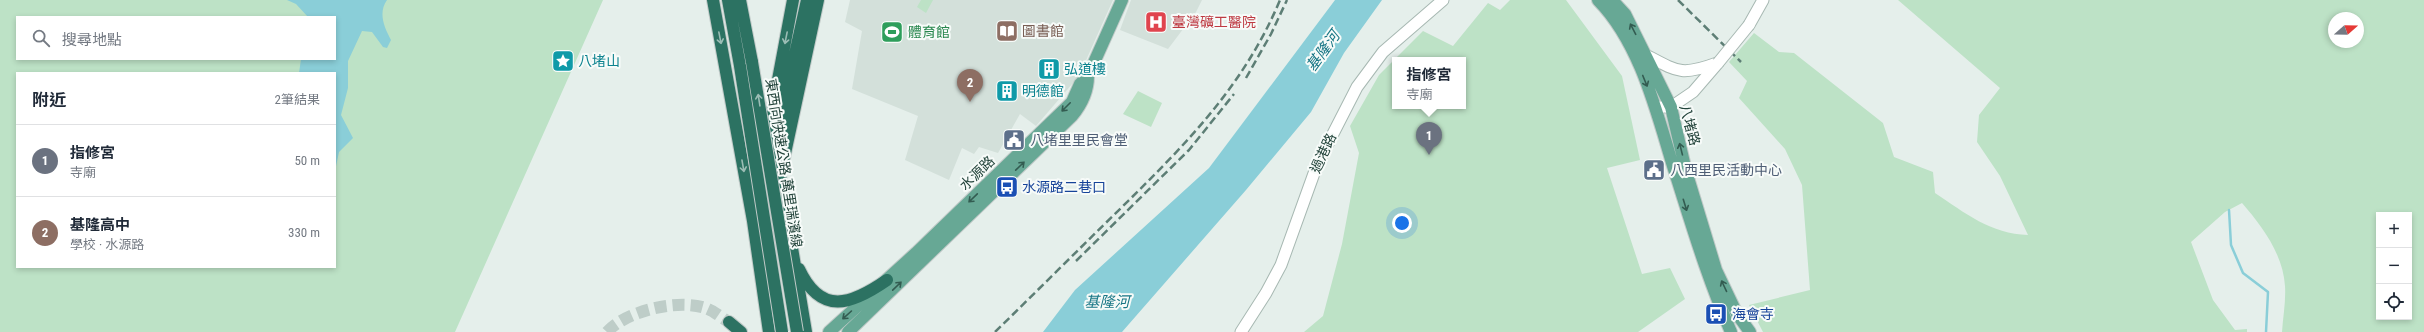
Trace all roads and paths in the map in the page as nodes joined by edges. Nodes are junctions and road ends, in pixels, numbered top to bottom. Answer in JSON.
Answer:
{"nodes":[{"id":1,"x":713,"y":0,"type":"edge"},
{"id":2,"x":728,"y":0,"type":"edge"},
{"id":3,"x":740,"y":0,"type":"edge"},
{"id":4,"x":793,"y":0,"type":"edge"},
{"id":5,"x":807,"y":0,"type":"edge"},
{"id":6,"x":818,"y":0,"type":"edge"},
{"id":7,"x":1122,"y":0,"type":"edge"},
{"id":8,"x":1443,"y":0,"type":"edge"},
{"id":9,"x":1598,"y":0,"type":"edge"},
{"id":10,"x":1612,"y":0,"type":"edge"},
{"id":11,"x":1763,"y":0,"type":"edge"},
{"id":12,"x":1646,"y":55,"type":"junction"},
{"id":13,"x":1718,"y":63,"type":"junction"},
{"id":14,"x":1088,"y":76,"type":"junction"},
{"id":15,"x":1655,"y":107,"type":"junction"},
{"id":16,"x":1671,"y":107,"type":"junction"},
{"id":17,"x":780,"y":176,"type":"junction"},
{"id":18,"x":793,"y":251,"type":"junction"},
{"id":19,"x":887,"y":280,"type":"junction"},
{"id":20,"x":729,"y":322,"type":"tunnel mouth"},
{"id":21,"x":741,"y":332,"type":"edge"},
{"id":22,"x":769,"y":332,"type":"edge"},
{"id":23,"x":776,"y":332,"type":"edge"},
{"id":24,"x":782,"y":332,"type":"edge"},
{"id":25,"x":797,"y":332,"type":"edge"},
{"id":26,"x":806,"y":332,"type":"edge"},
{"id":27,"x":829,"y":332,"type":"edge"},
{"id":28,"x":848,"y":332,"type":"edge"},
{"id":29,"x":1241,"y":332,"type":"edge"},
{"id":30,"x":1731,"y":332,"type":"edge"},
{"id":31,"x":1750,"y":332,"type":"edge"}],
"edges":[{"from":1,"to":22,"type":"highway","one_way":true},
{"from":2,"to":24,"type":"highway","name":"東西向快速公路 萬里瑞濱線","bridge":true},
{"from":25,"to":3,"type":"highway","name":"東西向快速公路 萬里瑞濱線","one_way":true,"bridge":true},
{"from":4,"to":23,"type":"highway","one_way":true},
{"from":5,"to":17,"type":"highway"},
{"from":6,"to":17,"type":"highway"},
{"from":7,"to":14,"type":"main road"},
{"from":8,"to":29,"type":"street","name":"過港路"},
{"from":9,"to":15,"type":"main road","name":"八堵路","one_way":true},
{"from":12,"to":10,"type":"main road","name":"八堵路","one_way":true},
{"from":11,"to":13,"type":"street","bridge":true},
{"from":12,"to":13,"type":"street"},
{"from":12,"to":16,"type":"main road","name":"八堵路"},
{"from":13,"to":16,"type":"street"},
{"from":14,"to":19,"type":"main road","name":"水源路","one_way":true},
{"from":28,"to":14,"type":"main road","name":"水源路","one_way":true},
{"from":15,"to":16,"type":"street"},
{"from":15,"to":30,"type":"main road","name":"八堵路","one_way":true},
{"from":31,"to":16,"type":"main road","name":"八堵路","one_way":true},
{"from":17,"to":18,"type":"highway"},
{"from":18,"to":19,"type":"highway"},
{"from":18,"to":26,"type":"highway"},
{"from":19,"to":27,"type":"main road","name":"水源路","one_way":true},
{"from":20,"to":21,"type":"highway"}]}
